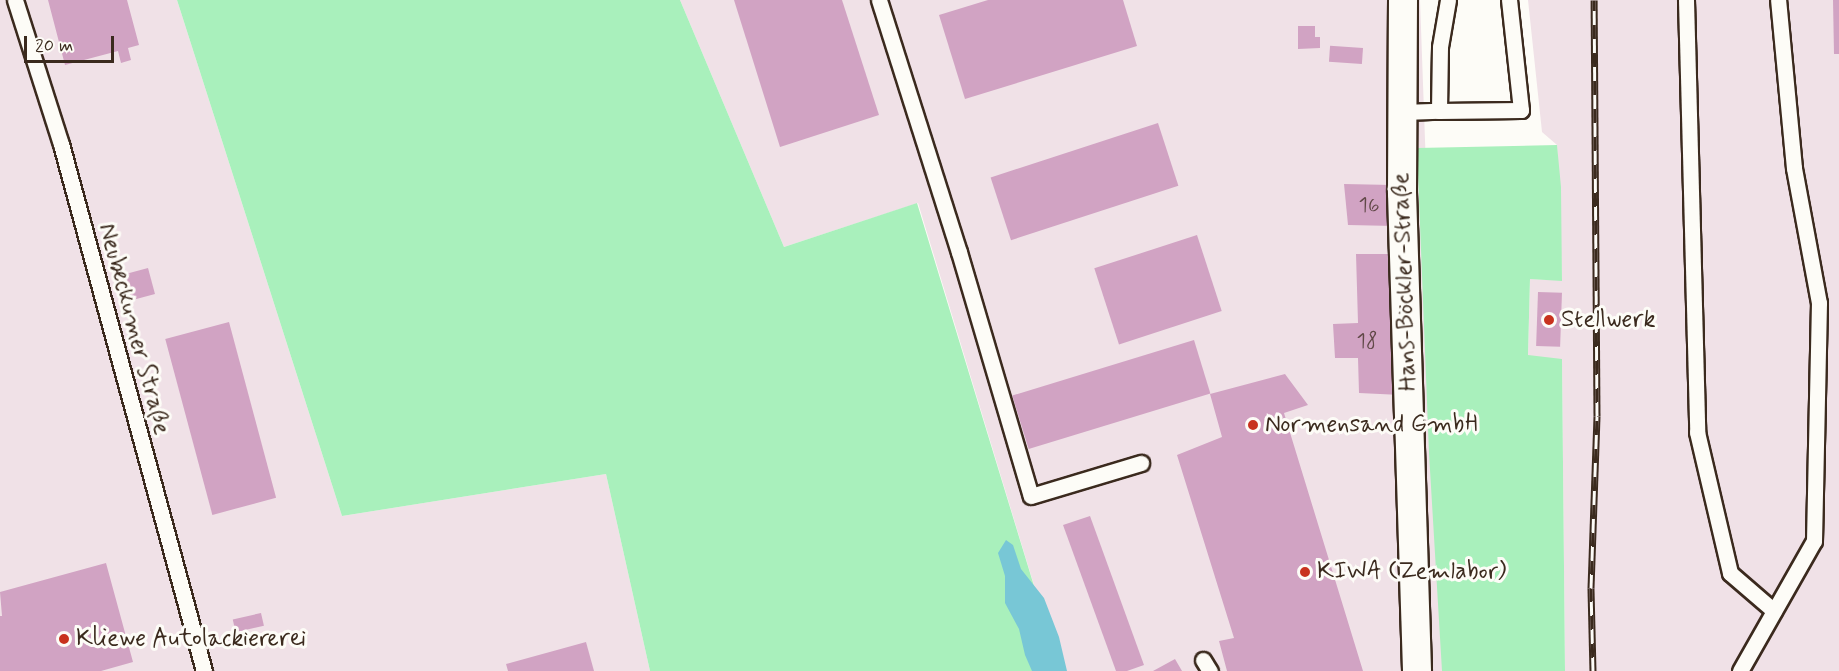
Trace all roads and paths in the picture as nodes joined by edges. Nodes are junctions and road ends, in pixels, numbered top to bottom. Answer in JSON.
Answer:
{"nodes":[{"id":1,"x":15,"y":0,"type":"edge"},
{"id":2,"x":879,"y":0,"type":"edge"},
{"id":3,"x":1402,"y":0,"type":"edge"},
{"id":4,"x":1448,"y":0,"type":"edge"},
{"id":5,"x":1509,"y":0,"type":"edge"},
{"id":6,"x":1686,"y":0,"type":"edge"},
{"id":7,"x":1778,"y":0,"type":"edge"},
{"id":8,"x":1439,"y":111,"type":"junction"},
{"id":9,"x":1402,"y":112,"type":"junction"},
{"id":10,"x":1141,"y":463,"type":"dead end"},
{"id":11,"x":1774,"y":611,"type":"junction"},
{"id":12,"x":204,"y":671,"type":"edge"},
{"id":13,"x":1417,"y":671,"type":"edge"},
{"id":14,"x":1740,"y":671,"type":"edge"}],
"edges":[{"from":1,"to":12,"type":"lane","name":"Neubeckumer Straße"},
{"from":2,"to":10,"type":"lane"},
{"from":3,"to":9,"type":"street","name":"Hans-Böckler-Straße"},
{"from":4,"to":8,"type":"lane"},
{"from":5,"to":8,"type":"lane"},
{"from":6,"to":11,"type":"lane"},
{"from":7,"to":11,"type":"lane"},
{"from":8,"to":9,"type":"lane"},
{"from":9,"to":13,"type":"street","name":"Hans-Böckler-Straße"},
{"from":11,"to":14,"type":"lane"}]}
